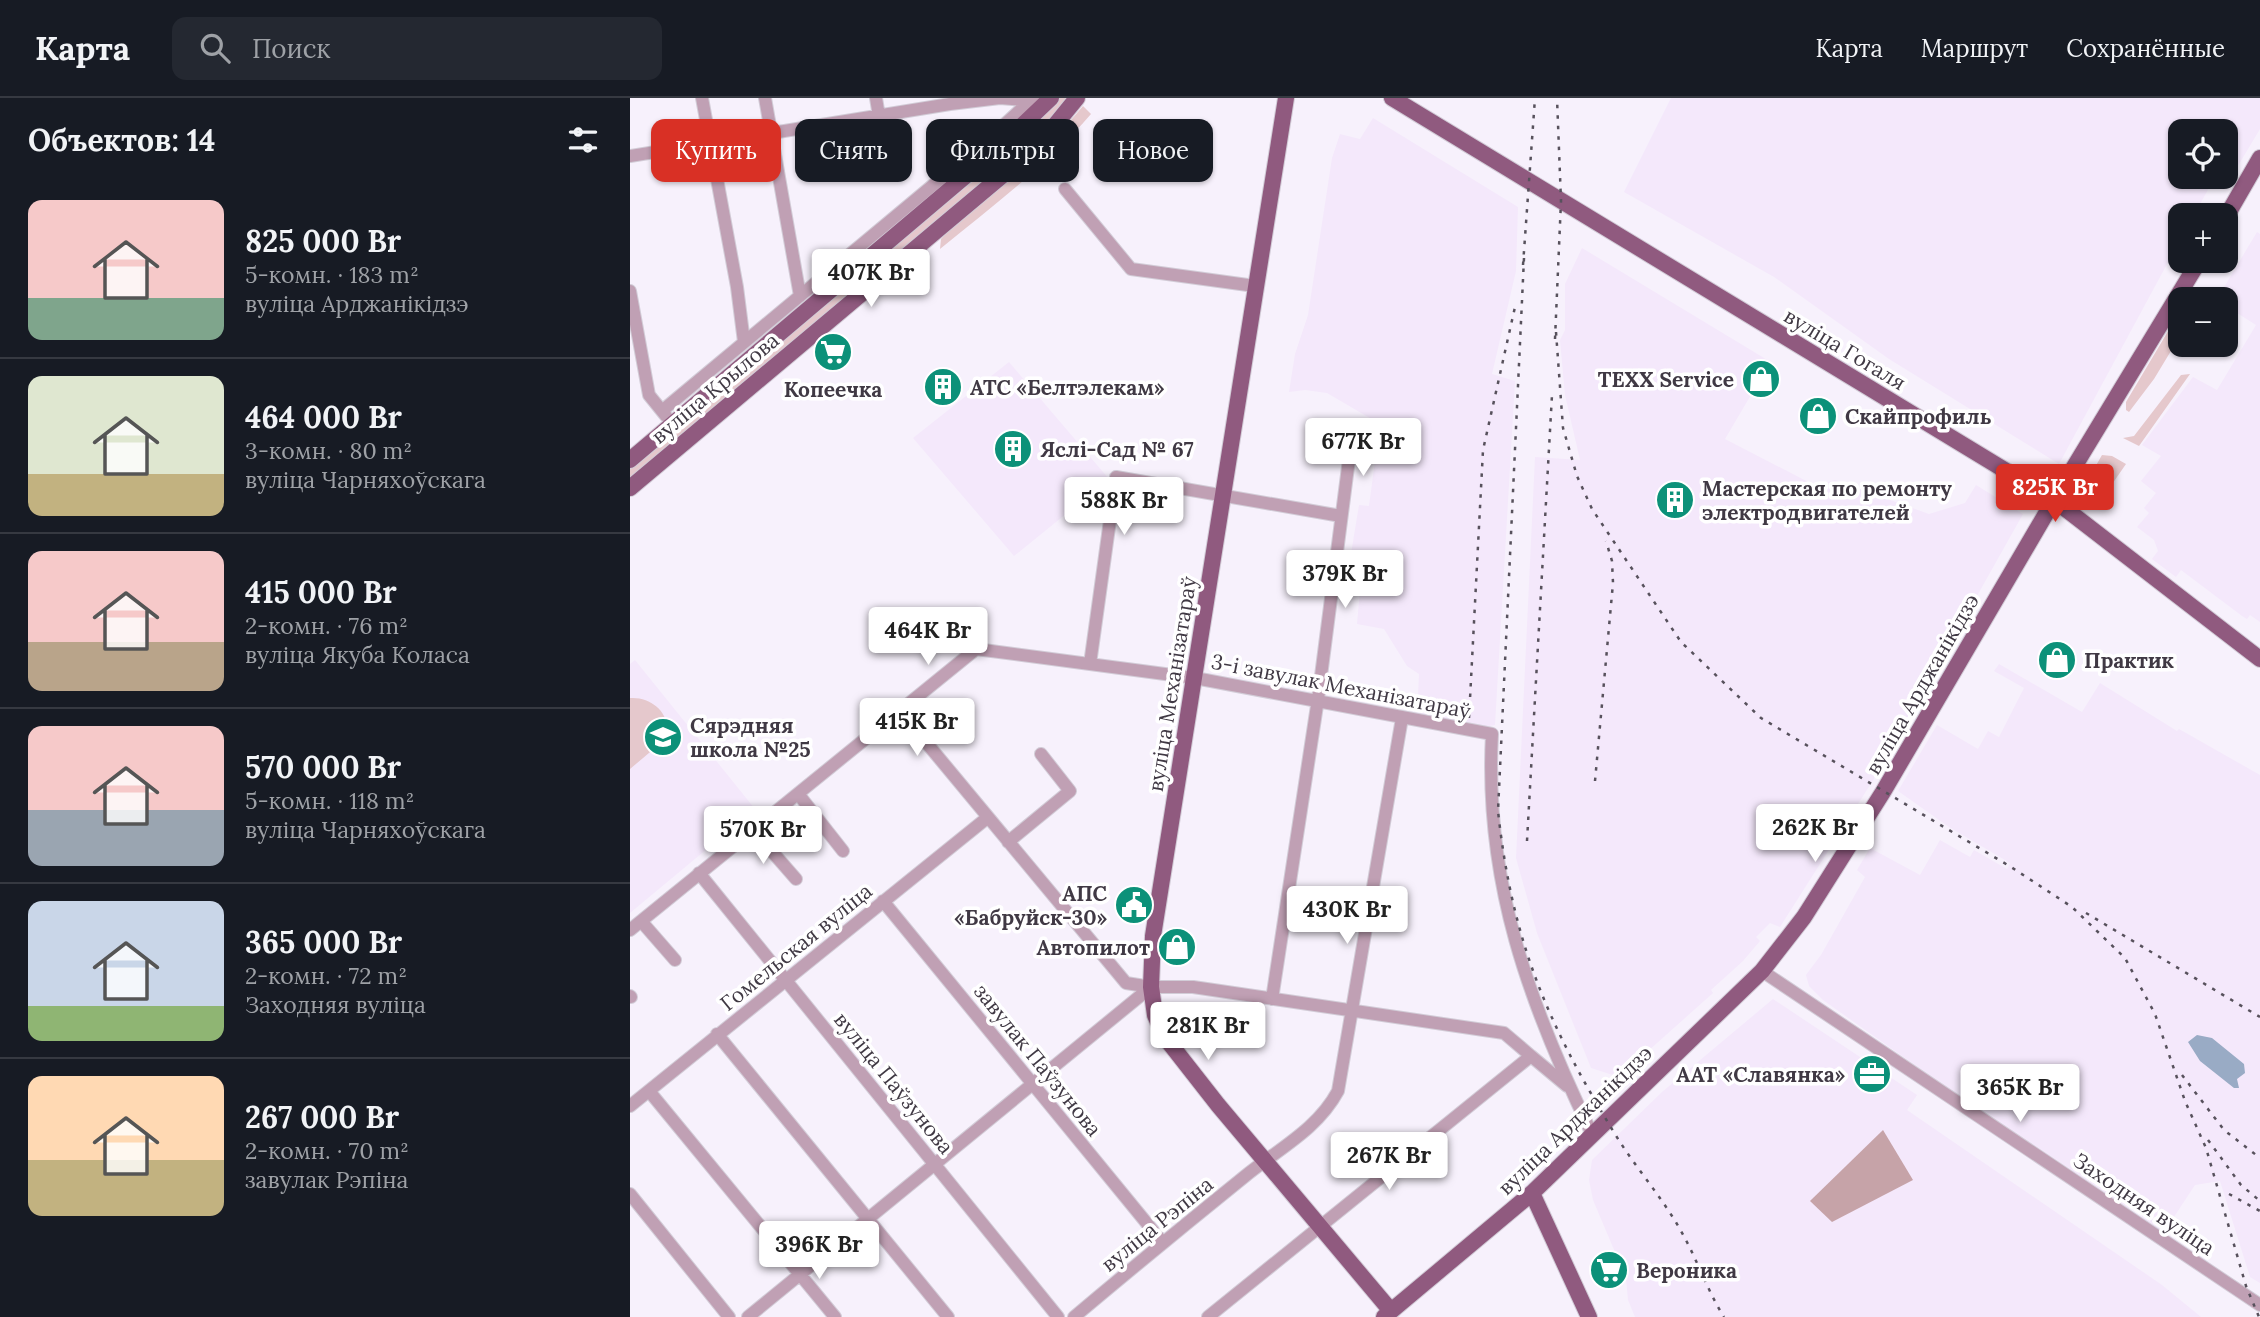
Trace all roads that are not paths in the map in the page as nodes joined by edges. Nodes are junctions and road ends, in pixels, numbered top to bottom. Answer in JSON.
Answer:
{"nodes":[{"id":1,"x":702,"y":98,"type":"edge"},
{"id":2,"x":765,"y":98,"type":"edge"},
{"id":3,"x":876,"y":98,"type":"edge"},
{"id":4,"x":1077,"y":98,"type":"edge"},
{"id":5,"x":1286,"y":98,"type":"edge"},
{"id":6,"x":1392,"y":98,"type":"edge"},
{"id":7,"x":1049,"y":100,"type":"edge"},
{"id":8,"x":949,"y":101,"type":"edge"},
{"id":9,"x":1030,"y":101,"type":"junction"},
{"id":10,"x":879,"y":116,"type":"junction"},
{"id":11,"x":706,"y":119,"type":"edge"},
{"id":12,"x":769,"y":119,"type":"edge"},
{"id":13,"x":781,"y":131,"type":"edge"},
{"id":14,"x":651,"y":152,"type":"edge"},
{"id":15,"x":630,"y":156,"type":"edge"},
{"id":16,"x":2260,"y":158,"type":"edge"},
{"id":17,"x":718,"y":182,"type":"edge"},
{"id":18,"x":780,"y":182,"type":"edge"},
{"id":19,"x":1065,"y":189,"type":"dead end"},
{"id":20,"x":2234,"y":203,"type":"edge"},
{"id":21,"x":2192,"y":273,"type":"edge"},
{"id":22,"x":1255,"y":286,"type":"junction"},
{"id":23,"x":630,"y":291,"type":"edge"},
{"id":24,"x":800,"y":296,"type":"junction"},
{"id":25,"x":744,"y":342,"type":"junction"},
{"id":26,"x":663,"y":410,"type":"junction"},
{"id":27,"x":672,"y":425,"type":"junction"},
{"id":28,"x":1352,"y":436,"type":"dead end"},
{"id":29,"x":630,"y":460,"type":"edge"},
{"id":30,"x":630,"y":488,"type":"edge"},
{"id":31,"x":1222,"y":496,"type":"junction"},
{"id":32,"x":2054,"y":500,"type":"junction"},
{"id":33,"x":1341,"y":516,"type":"junction"},
{"id":34,"x":2260,"y":659,"type":"edge"},
{"id":35,"x":1090,"y":664,"type":"junction"},
{"id":36,"x":1195,"y":678,"type":"junction"},
{"id":37,"x":1318,"y":699,"type":"junction"},
{"id":38,"x":900,"y":711,"type":"junction"},
{"id":39,"x":1402,"y":718,"type":"junction"},
{"id":40,"x":1041,"y":754,"type":"dead end"},
{"id":41,"x":799,"y":794,"type":"junction"},
{"id":42,"x":987,"y":818,"type":"junction"},
{"id":43,"x":754,"y":831,"type":"junction"},
{"id":44,"x":1008,"y":842,"type":"junction"},
{"id":45,"x":843,"y":851,"type":"dead end"},
{"id":46,"x":699,"y":873,"type":"junction"},
{"id":47,"x":796,"y":879,"type":"dead end"},
{"id":48,"x":883,"y":901,"type":"junction"},
{"id":49,"x":641,"y":921,"type":"junction"},
{"id":50,"x":630,"y":930,"type":"edge"},
{"id":51,"x":675,"y":960,"type":"dead end"},
{"id":52,"x":1762,"y":971,"type":"junction"},
{"id":53,"x":784,"y":980,"type":"junction"},
{"id":54,"x":1151,"y":987,"type":"junction"},
{"id":55,"x":1272,"y":999,"type":"junction"},
{"id":56,"x":1354,"y":1012,"type":"junction"},
{"id":57,"x":717,"y":1034,"type":"junction"},
{"id":58,"x":1531,"y":1056,"type":"junction"},
{"id":59,"x":1032,"y":1082,"type":"junction"},
{"id":60,"x":1569,"y":1088,"type":"junction"},
{"id":61,"x":649,"y":1091,"type":"junction"},
{"id":62,"x":630,"y":1107,"type":"edge"},
{"id":63,"x":1592,"y":1134,"type":"junction"},
{"id":64,"x":1265,"y":1161,"type":"junction"},
{"id":65,"x":936,"y":1165,"type":"junction"},
{"id":66,"x":1532,"y":1193,"type":"junction"},
{"id":67,"x":630,"y":1194,"type":"edge"},
{"id":68,"x":869,"y":1218,"type":"junction"},
{"id":69,"x":1320,"y":1226,"type":"junction"},
{"id":70,"x":1163,"y":1244,"type":"junction"},
{"id":71,"x":800,"y":1275,"type":"junction"},
{"id":72,"x":2260,"y":1305,"type":"edge"},
{"id":73,"x":1388,"y":1314,"type":"edge"},
{"id":74,"x":729,"y":1317,"type":"edge"},
{"id":75,"x":748,"y":1317,"type":"edge"},
{"id":76,"x":835,"y":1317,"type":"edge"},
{"id":77,"x":948,"y":1317,"type":"edge"},
{"id":78,"x":1058,"y":1317,"type":"edge"},
{"id":79,"x":1074,"y":1317,"type":"edge"},
{"id":80,"x":1208,"y":1317,"type":"edge"},
{"id":81,"x":1589,"y":1317,"type":"edge"}],
"edges":[{"from":1,"to":11,"type":"street"},
{"from":2,"to":12,"type":"street"},
{"from":3,"to":10,"type":"street"},
{"from":4,"to":30,"type":"main road","name":"вуліца Крылова"},
{"from":5,"to":22,"type":"main road","name":"вуліца Механізатараў"},
{"from":6,"to":32,"type":"main road","name":"вуліца Гогаля"},
{"from":7,"to":9,"type":"street"},
{"from":7,"to":27,"type":"main road","name":"вуліца Крылова"},
{"from":8,"to":9,"type":"street"},
{"from":8,"to":10,"type":"street"},
{"from":9,"to":24,"type":"street"},
{"from":10,"to":13,"type":"street"},
{"from":14,"to":15,"type":"street"},
{"from":16,"to":20,"type":"main road"},
{"from":17,"to":25,"type":"street"},
{"from":18,"to":24,"type":"street"},
{"from":19,"to":22,"type":"street"},
{"from":21,"to":32,"type":"main road","name":"вуліца Арджанікідзэ"},
{"from":22,"to":31,"type":"main road","name":"вуліца Механізатараў"},
{"from":23,"to":26,"type":"street"},
{"from":24,"to":25,"type":"street"},
{"from":25,"to":26,"type":"street"},
{"from":26,"to":27,"type":"street"},
{"from":27,"to":29,"type":"main road","name":"вуліца Крылова"},
{"from":28,"to":33,"type":"street"},
{"from":31,"to":33,"type":"street"},
{"from":31,"to":35,"type":"street"},
{"from":31,"to":36,"type":"main road","name":"вуліца Механізатараў"},
{"from":32,"to":34,"type":"main road","name":"вуліца Гогаля"},
{"from":32,"to":52,"type":"main road","name":"вуліца Арджанікідзэ"},
{"from":33,"to":37,"type":"street"},
{"from":35,"to":36,"type":"street","name":"3-і завулак Механізатараў"},
{"from":35,"to":38,"type":"street","name":"3-і завулак Механізатараў"},
{"from":36,"to":37,"type":"street","name":"3-і завулак Механізатараў"},
{"from":36,"to":54,"type":"main road","name":"вуліца Механізатараў"},
{"from":37,"to":39,"type":"street","name":"3-і завулак Механізатараў"},
{"from":37,"to":55,"type":"street"},
{"from":38,"to":41,"type":"street"},
{"from":38,"to":42,"type":"street"},
{"from":39,"to":56,"type":"street","name":"вуліца Рэпіна"},
{"from":39,"to":60,"type":"street","name":"3-і завулак Механізатараў"},
{"from":40,"to":44,"type":"street"},
{"from":41,"to":43,"type":"street"},
{"from":41,"to":45,"type":"street"},
{"from":42,"to":44,"type":"street"},
{"from":42,"to":48,"type":"street","name":"Гомельская вуліца"},
{"from":43,"to":46,"type":"street"},
{"from":43,"to":47,"type":"street"},
{"from":44,"to":54,"type":"street"},
{"from":46,"to":49,"type":"street"},
{"from":46,"to":53,"type":"street","name":"вуліца Паўзунова"},
{"from":48,"to":53,"type":"street","name":"Гомельская вуліца"},
{"from":48,"to":59,"type":"street","name":"завулак Паўзунова"},
{"from":49,"to":50,"type":"street"},
{"from":49,"to":51,"type":"street"},
{"from":52,"to":63,"type":"main road","name":"вуліца Арджанікідзэ"},
{"from":52,"to":72,"type":"street","name":"Заходняя вуліца"},
{"from":53,"to":57,"type":"street","name":"Гомельская вуліца"},
{"from":53,"to":65,"type":"street","name":"вуліца Паўзунова"},
{"from":54,"to":55,"type":"street"},
{"from":54,"to":59,"type":"street"},
{"from":54,"to":64,"type":"main road","name":"вуліца Механізатараў"},
{"from":55,"to":56,"type":"street"},
{"from":56,"to":58,"type":"street"},
{"from":56,"to":64,"type":"street","name":"вуліца Рэпіна"},
{"from":57,"to":61,"type":"street","name":"Гомельская вуліца"},
{"from":57,"to":68,"type":"street"},
{"from":58,"to":60,"type":"street"},
{"from":58,"to":69,"type":"street"},
{"from":59,"to":65,"type":"street"},
{"from":59,"to":70,"type":"street","name":"завулак Паўзунова"},
{"from":60,"to":63,"type":"street","name":"3-і завулак Механізатараў"},
{"from":61,"to":62,"type":"street","name":"Гомельская вуліца"},
{"from":61,"to":71,"type":"street"},
{"from":63,"to":66,"type":"main road","name":"вуліца Арджанікідзэ"},
{"from":64,"to":69,"type":"main road","name":"вуліца Механізатараў"},
{"from":64,"to":70,"type":"street","name":"вуліца Рэпіна"},
{"from":65,"to":68,"type":"street"},
{"from":65,"to":78,"type":"street","name":"вуліца Паўзунова"},
{"from":66,"to":73,"type":"main road","name":"вуліца Арджанікідзэ"},
{"from":66,"to":81,"type":"main road"},
{"from":67,"to":74,"type":"street"},
{"from":68,"to":71,"type":"street"},
{"from":68,"to":77,"type":"street"},
{"from":69,"to":73,"type":"main road","name":"вуліца Механізатараў"},
{"from":69,"to":80,"type":"street"},
{"from":70,"to":79,"type":"street","name":"вуліца Рэпіна"},
{"from":71,"to":75,"type":"street"},
{"from":71,"to":76,"type":"street"}]}
